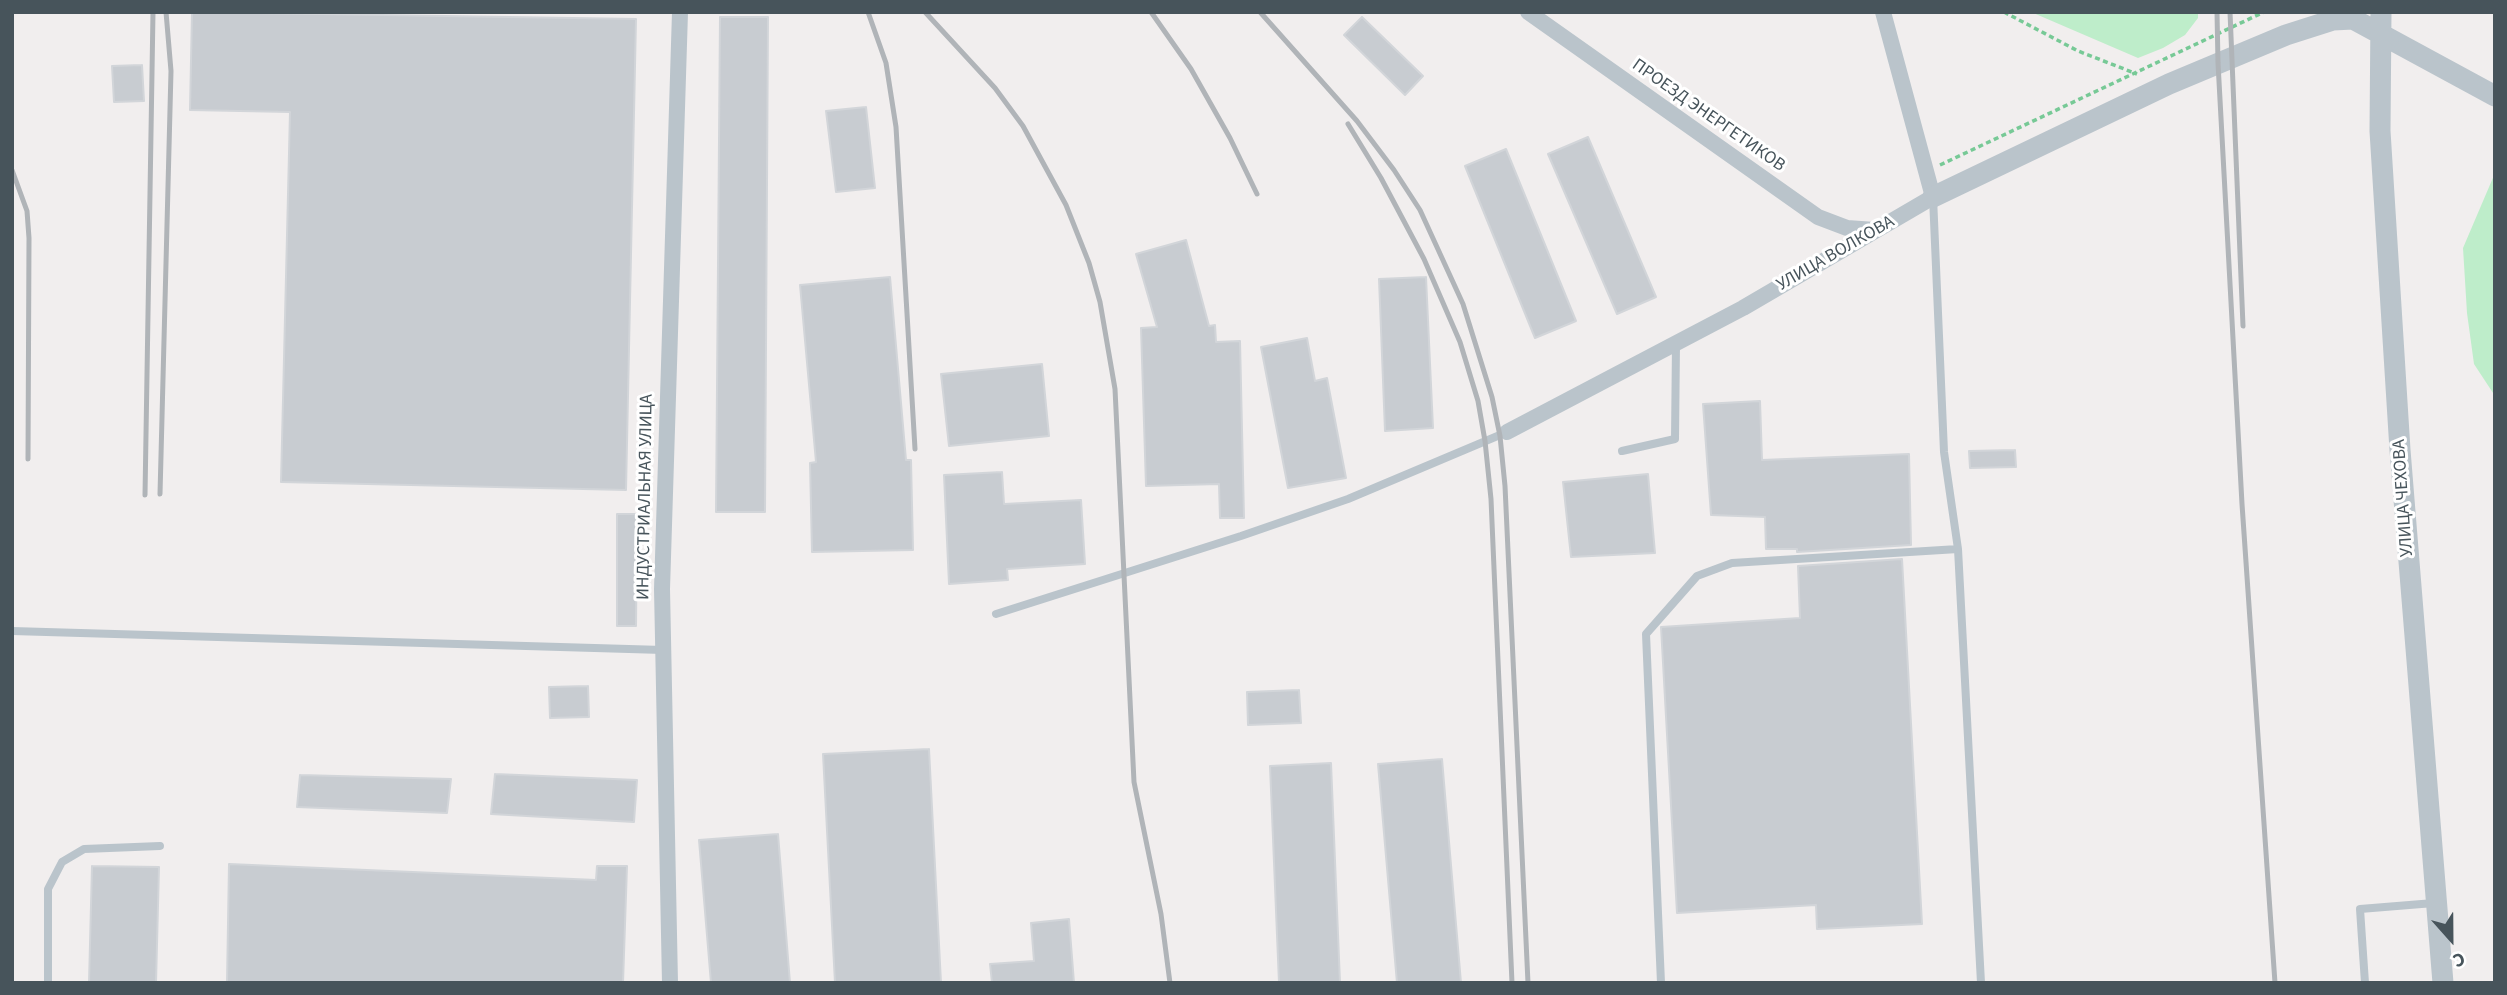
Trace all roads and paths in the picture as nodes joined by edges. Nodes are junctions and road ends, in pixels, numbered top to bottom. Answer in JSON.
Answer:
{"nodes":[{"id":1,"x":680,"y":12,"type":"edge"},
{"id":2,"x":1528,"y":12,"type":"edge"},
{"id":3,"x":1883,"y":12,"type":"edge"},
{"id":4,"x":2004,"y":12,"type":"edge"},
{"id":5,"x":2264,"y":12,"type":"edge"},
{"id":6,"x":2382,"y":12,"type":"edge"},
{"id":7,"x":2381,"y":35,"type":"junction"},
{"id":8,"x":2135,"y":74,"type":"junction"},
{"id":9,"x":2169,"y":84,"type":"junction"},
{"id":10,"x":2495,"y":96,"type":"edge"},
{"id":11,"x":1927,"y":171,"type":"junction"},
{"id":12,"x":1933,"y":197,"type":"junction"},
{"id":13,"x":1875,"y":230,"type":"junction"},
{"id":14,"x":1676,"y":344,"type":"junction"},
{"id":15,"x":1507,"y":432,"type":"joint"},
{"id":16,"x":1622,"y":451,"type":"dead end"},
{"id":17,"x":1958,"y":549,"type":"junction"},
{"id":18,"x":996,"y":614,"type":"dead end"},
{"id":19,"x":12,"y":631,"type":"edge"},
{"id":20,"x":663,"y":650,"type":"junction"},
{"id":21,"x":160,"y":846,"type":"dead end"},
{"id":22,"x":2437,"y":903,"type":"junction"},
{"id":23,"x":48,"y":983,"type":"edge"},
{"id":24,"x":670,"y":983,"type":"edge"},
{"id":25,"x":1661,"y":983,"type":"edge"},
{"id":26,"x":1981,"y":983,"type":"edge"},
{"id":27,"x":2365,"y":983,"type":"edge"},
{"id":28,"x":2443,"y":983,"type":"edge"}],
"edges":[{"from":1,"to":20,"type":"street","name":"ИНДУСТРИАЛЬНАЯ УЛИЦА"},
{"from":2,"to":13,"type":"street","name":"ПРОЕЗД ЭНЕРГЕТИКОВ"},
{"from":3,"to":11,"type":"street"},
{"from":4,"to":8,"type":"path"},
{"from":5,"to":8,"type":"path"},
{"from":6,"to":7,"type":"street","name":"УЛИЦА ЧЕХОВА"},
{"from":7,"to":9,"type":"street","name":"УЛИЦА ВОЛКОВА"},
{"from":7,"to":10,"type":"street","name":"УЛИЦА ВОЛКОВА"},
{"from":7,"to":22,"type":"street","name":"УЛИЦА ЧЕХОВА"},
{"from":8,"to":9,"type":"path"},
{"from":8,"to":11,"type":"path"},
{"from":9,"to":12,"type":"street","name":"УЛИЦА ВОЛКОВА"},
{"from":11,"to":12,"type":"street"},
{"from":12,"to":13,"type":"street","name":"УЛИЦА ВОЛКОВА"},
{"from":12,"to":17,"type":"lane"},
{"from":13,"to":14,"type":"street","name":"УЛИЦА ВОЛКОВА"},
{"from":14,"to":15,"type":"street","name":"УЛИЦА ВОЛКОВА"},
{"from":14,"to":16,"type":"lane"},
{"from":15,"to":18,"type":"lane"},
{"from":17,"to":25,"type":"lane"},
{"from":17,"to":26,"type":"lane"},
{"from":19,"to":20,"type":"lane"},
{"from":20,"to":24,"type":"street","name":"ИНДУСТРИАЛЬНАЯ УЛИЦА"},
{"from":21,"to":23,"type":"lane"},
{"from":22,"to":27,"type":"lane"},
{"from":22,"to":28,"type":"street","name":"УЛИЦА ЧЕХОВА"}]}
